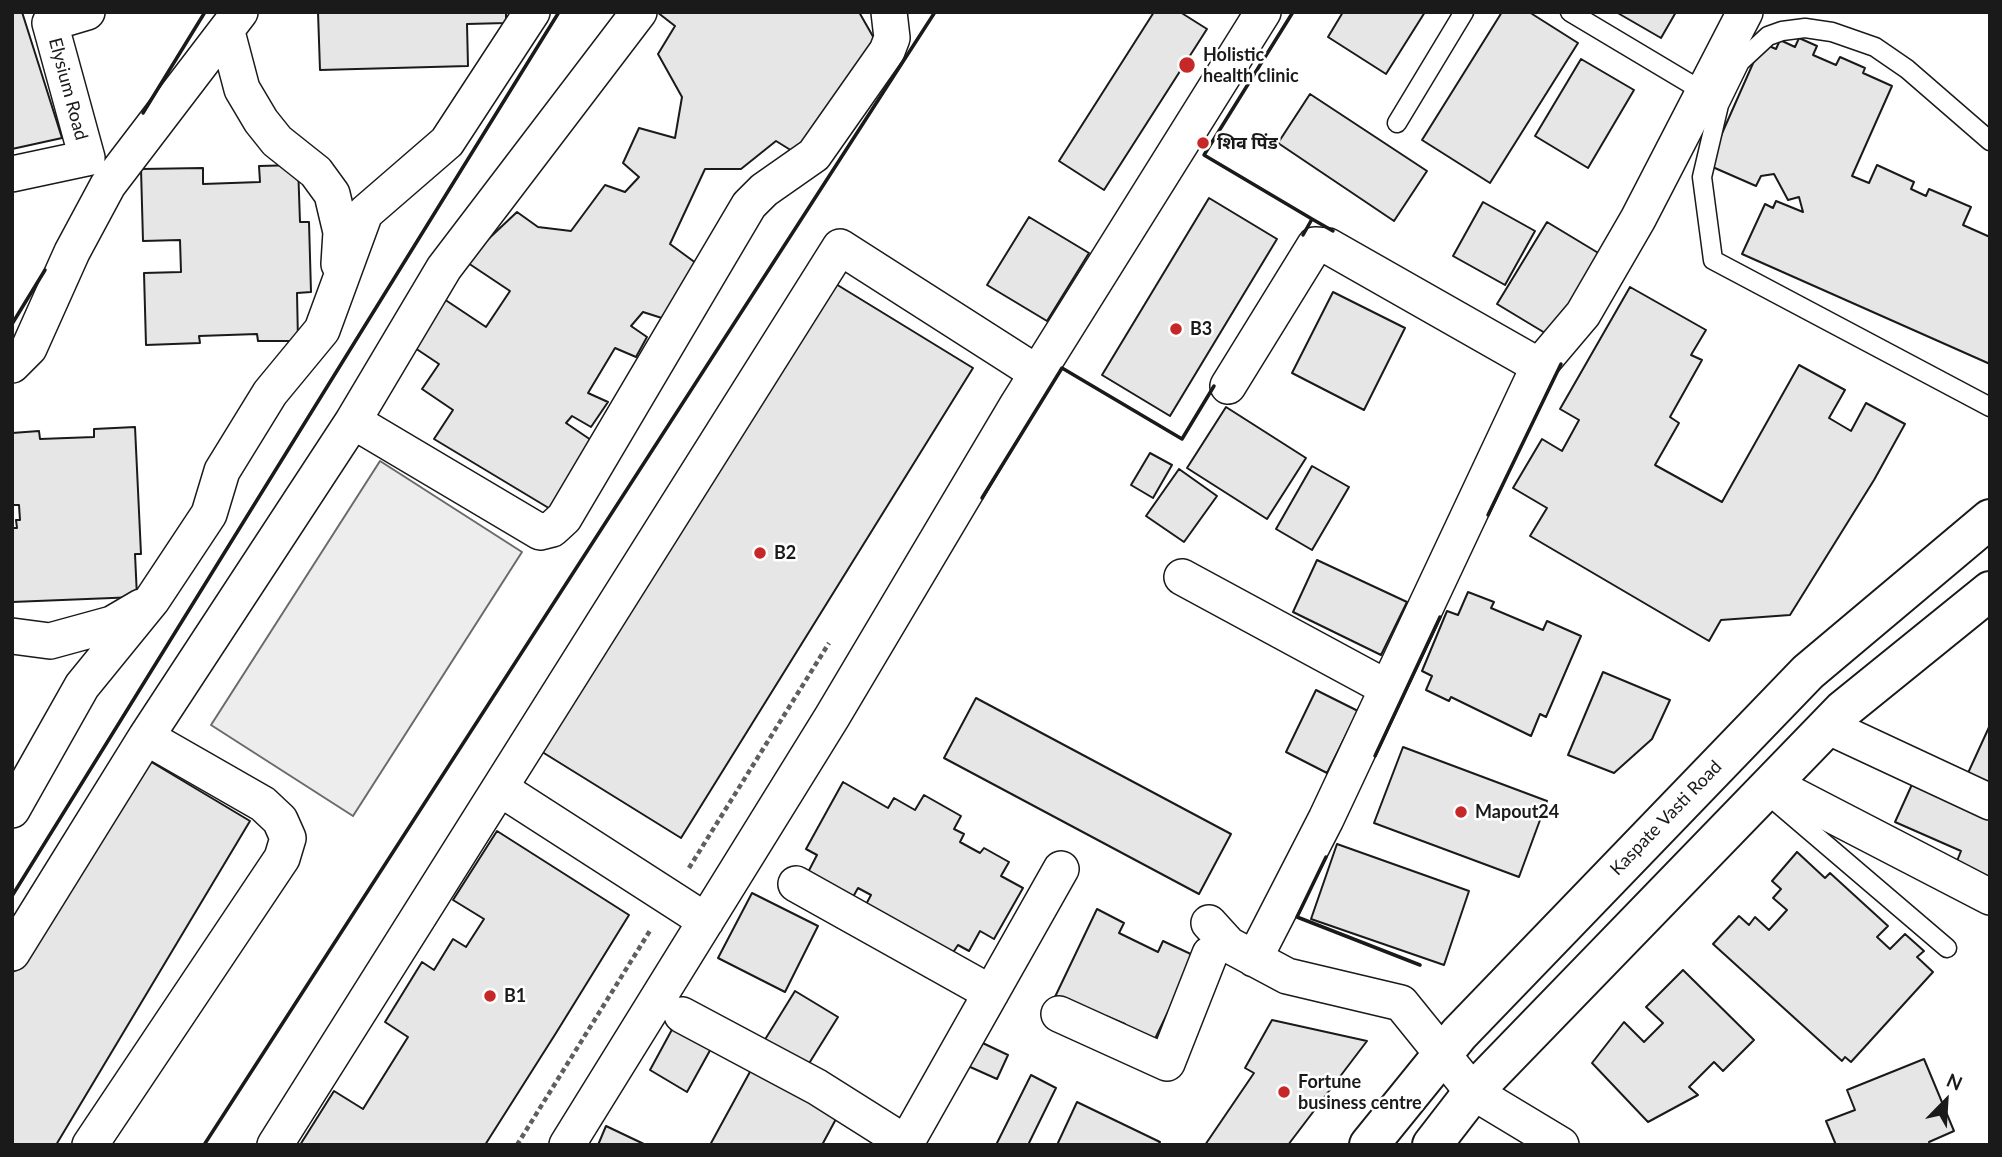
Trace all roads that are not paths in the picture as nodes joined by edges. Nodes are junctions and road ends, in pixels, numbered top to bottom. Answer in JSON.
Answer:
{"nodes":[{"id":1,"x":87,"y":12,"type":"edge"},
{"id":2,"x":532,"y":12,"type":"edge"},
{"id":3,"x":639,"y":12,"type":"edge"},
{"id":4,"x":889,"y":12,"type":"edge"},
{"id":5,"x":1262,"y":12,"type":"edge"},
{"id":6,"x":1464,"y":12,"type":"edge"},
{"id":7,"x":1570,"y":12,"type":"edge"},
{"id":8,"x":1745,"y":12,"type":"edge"},
{"id":9,"x":234,"y":22,"type":"edge"},
{"id":10,"x":1704,"y":92,"type":"junction"},
{"id":11,"x":1396,"y":123,"type":"dead end"},
{"id":12,"x":1990,"y":141,"type":"edge"},
{"id":13,"x":12,"y":174,"type":"edge"},
{"id":14,"x":338,"y":282,"type":"junction"},
{"id":15,"x":12,"y":365,"type":"edge"},
{"id":16,"x":1539,"y":366,"type":"junction"},
{"id":17,"x":1037,"y":373,"type":"junction"},
{"id":18,"x":1228,"y":386,"type":"dead end"},
{"id":19,"x":1990,"y":407,"type":"edge"},
{"id":20,"x":353,"y":421,"type":"junction"},
{"id":21,"x":1990,"y":519,"type":"edge"},
{"id":22,"x":1182,"y":577,"type":"dead end"},
{"id":23,"x":1990,"y":591,"type":"edge"},
{"id":24,"x":152,"y":600,"type":"junction"},
{"id":25,"x":12,"y":636,"type":"edge"},
{"id":26,"x":1387,"y":688,"type":"junction"},
{"id":27,"x":1827,"y":726,"type":"junction"},
{"id":28,"x":146,"y":737,"type":"junction"},
{"id":29,"x":1768,"y":788,"type":"junction"},
{"id":30,"x":501,"y":789,"type":"junction"},
{"id":31,"x":1990,"y":802,"type":"edge"},
{"id":32,"x":12,"y":810,"type":"edge"},
{"id":33,"x":1060,"y":869,"type":"dead end"},
{"id":34,"x":796,"y":884,"type":"dead end"},
{"id":35,"x":1990,"y":897,"type":"edge"},
{"id":36,"x":706,"y":921,"type":"junction"},
{"id":37,"x":1947,"y":948,"type":"dead end"},
{"id":38,"x":12,"y":953,"type":"edge"},
{"id":39,"x":1254,"y":959,"type":"junction"},
{"id":40,"x":991,"y":993,"type":"junction"},
{"id":41,"x":1059,"y":1014,"type":"dead end"},
{"id":42,"x":681,"y":1015,"type":"dead end"},
{"id":43,"x":1440,"y":1055,"type":"junction"},
{"id":44,"x":1473,"y":1092,"type":"junction"},
{"id":45,"x":907,"y":1144,"type":"edge"},
{"id":46,"x":90,"y":1145,"type":"edge"},
{"id":47,"x":275,"y":1145,"type":"edge"},
{"id":48,"x":567,"y":1145,"type":"edge"},
{"id":49,"x":1369,"y":1145,"type":"edge"},
{"id":50,"x":1432,"y":1145,"type":"edge"},
{"id":51,"x":1561,"y":1145,"type":"edge"}],
"edges":[{"from":1,"to":13,"type":"street","name":"Elysium Road"},
{"from":2,"to":14,"type":"street"},
{"from":3,"to":20,"type":"street"},
{"from":4,"to":20,"type":"street"},
{"from":5,"to":17,"type":"street"},
{"from":6,"to":11,"type":"lane"},
{"from":7,"to":10,"type":"lane"},
{"from":8,"to":10,"type":"street"},
{"from":9,"to":14,"type":"street"},
{"from":9,"to":15,"type":"street"},
{"from":10,"to":16,"type":"street"},
{"from":12,"to":19,"type":"lane"},
{"from":14,"to":24,"type":"street"},
{"from":16,"to":18,"type":"street"},
{"from":16,"to":26,"type":"street"},
{"from":17,"to":30,"type":"street"},
{"from":17,"to":36,"type":"street"},
{"from":20,"to":28,"type":"street"},
{"from":21,"to":43,"type":"main road","name":"Kaspate Vasti Road"},
{"from":22,"to":26,"type":"street"},
{"from":23,"to":27,"type":"main road"},
{"from":24,"to":25,"type":"street"},
{"from":24,"to":32,"type":"street"},
{"from":26,"to":39,"type":"street"},
{"from":27,"to":29,"type":"main road"},
{"from":27,"to":31,"type":"street"},
{"from":28,"to":38,"type":"street"},
{"from":28,"to":46,"type":"street"},
{"from":29,"to":35,"type":"street"},
{"from":29,"to":37,"type":"lane"},
{"from":29,"to":44,"type":"main road"},
{"from":30,"to":36,"type":"street"},
{"from":30,"to":47,"type":"street"},
{"from":33,"to":40,"type":"street"},
{"from":34,"to":40,"type":"street"},
{"from":36,"to":48,"type":"street"},
{"from":39,"to":41,"type":"street"},
{"from":39,"to":43,"type":"street"},
{"from":40,"to":45,"type":"street"},
{"from":42,"to":45,"type":"street"},
{"from":43,"to":44,"type":"street"},
{"from":43,"to":49,"type":"main road","name":"Kaspate Vasti Road"},
{"from":44,"to":50,"type":"main road"},
{"from":44,"to":51,"type":"street"}]}
